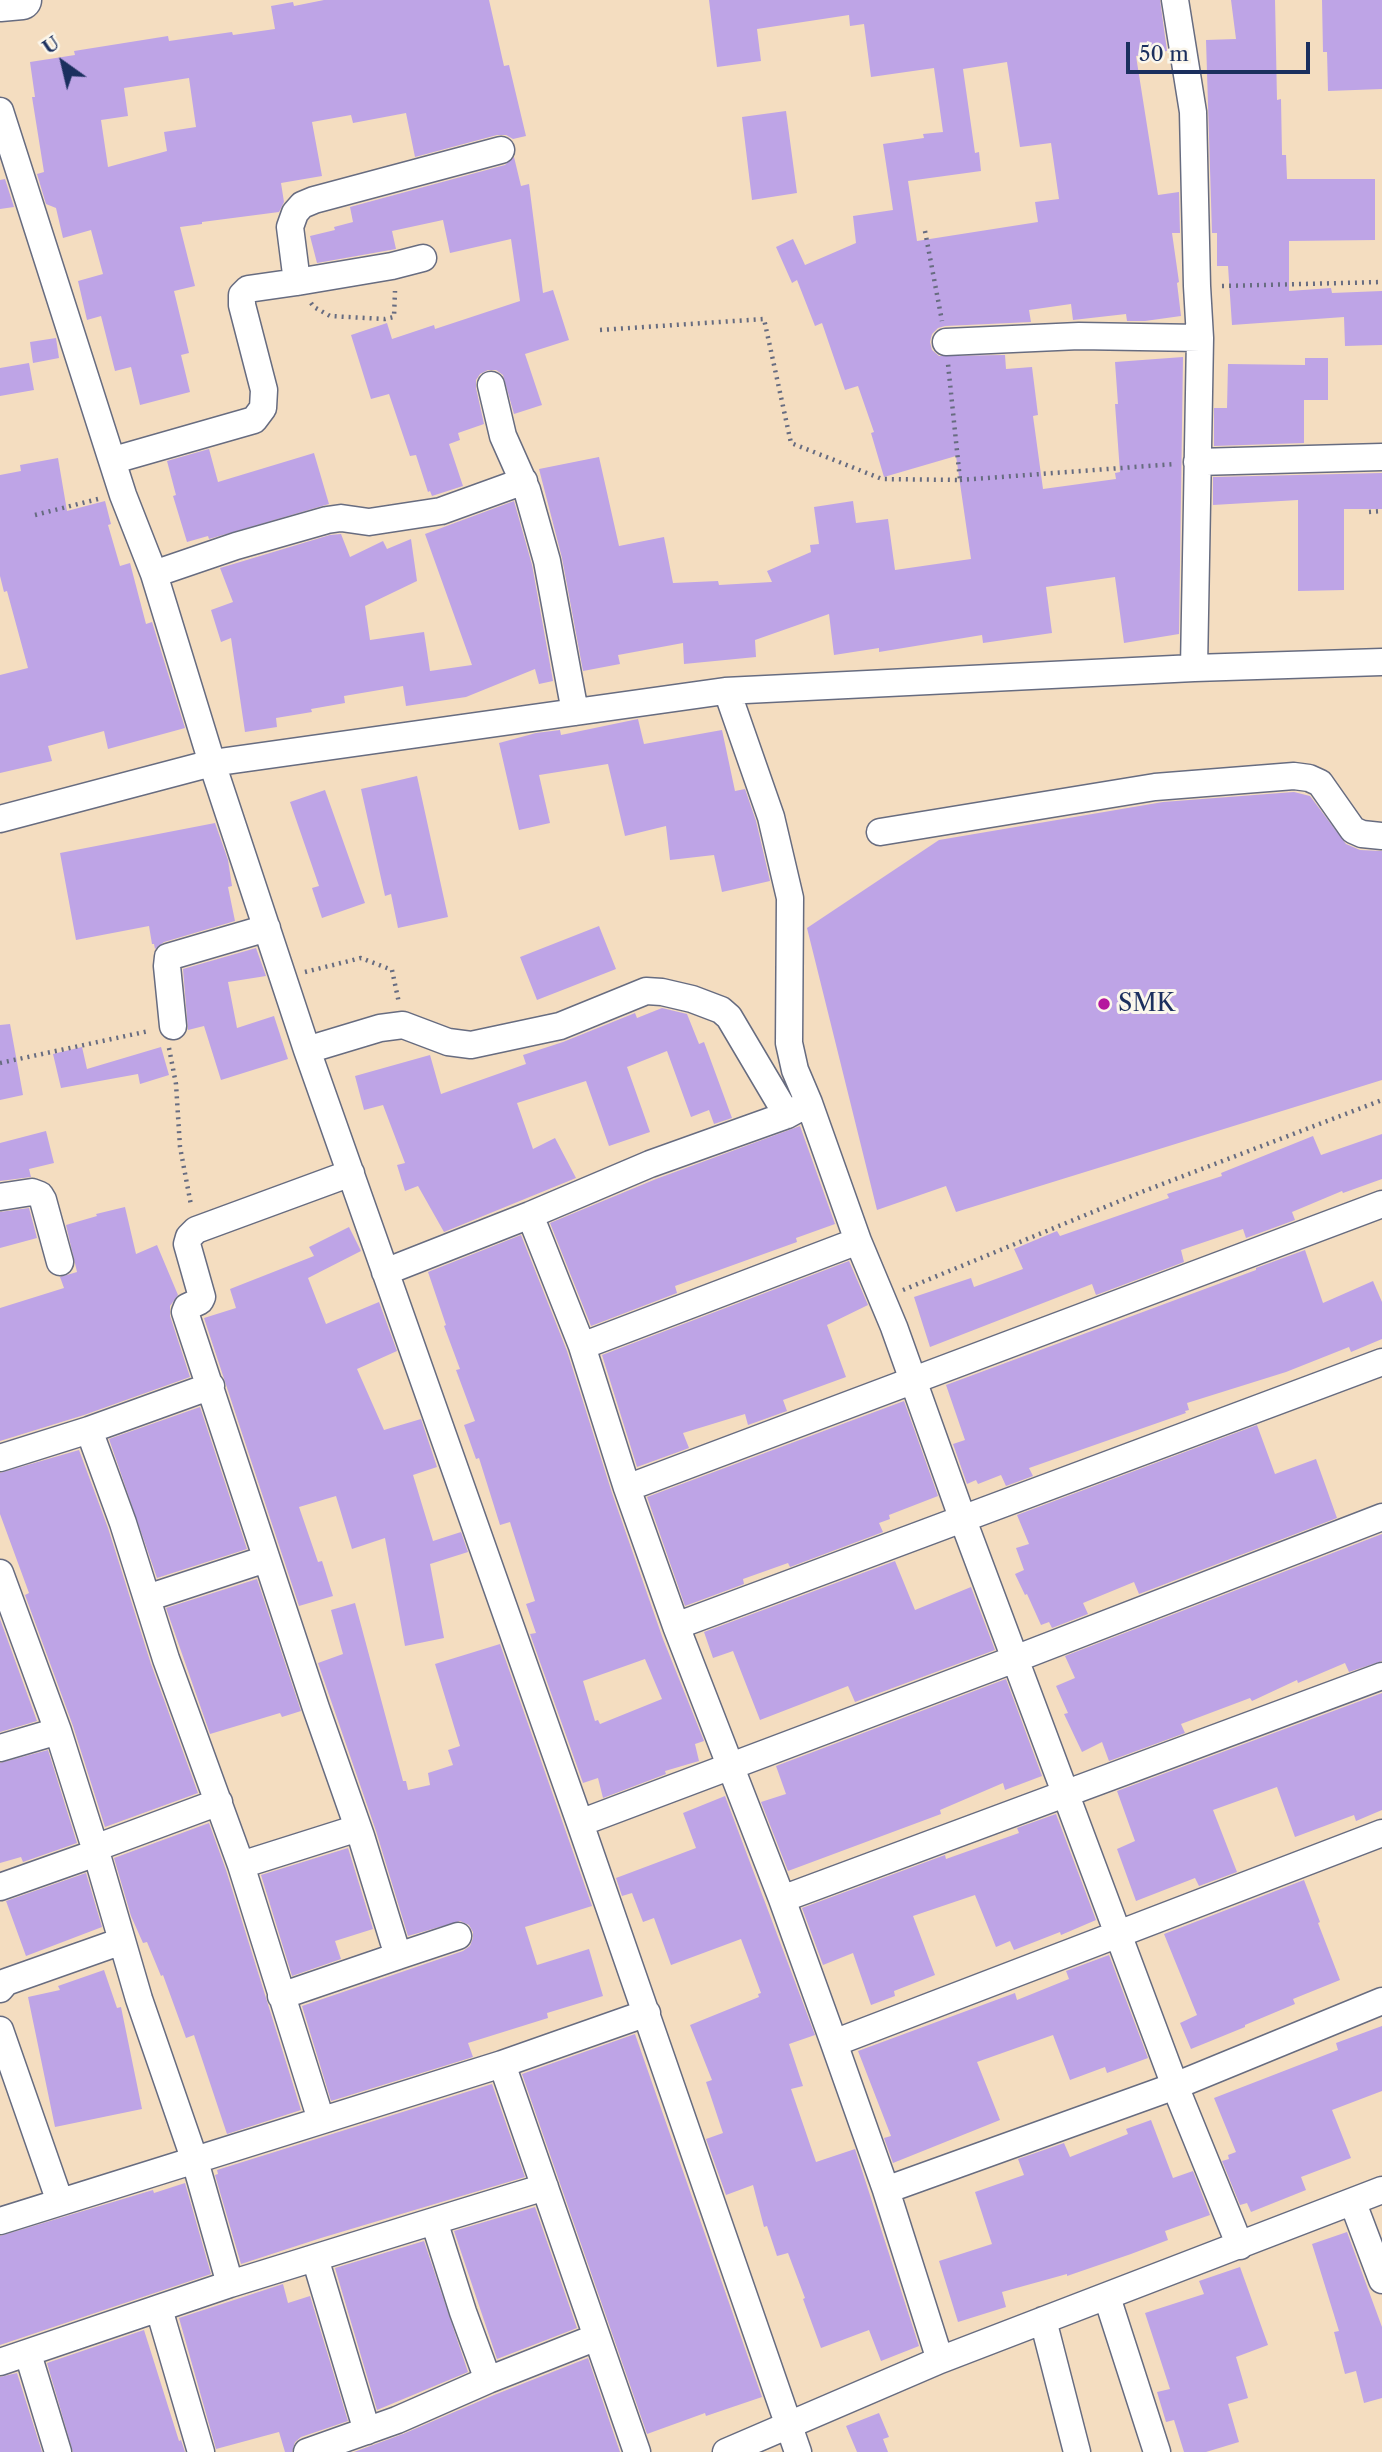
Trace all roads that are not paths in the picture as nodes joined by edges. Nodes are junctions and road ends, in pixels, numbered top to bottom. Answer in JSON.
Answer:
{"nodes":[{"id":1,"x":22,"y":0,"type":"edge"},
{"id":2,"x":1175,"y":0,"type":"edge"},
{"id":3,"x":0,"y":2,"type":"edge"},
{"id":4,"x":0,"y":111,"type":"edge"},
{"id":5,"x":501,"y":150,"type":"dead end"},
{"id":6,"x":423,"y":258,"type":"dead end"},
{"id":7,"x":297,"y":282,"type":"junction"},
{"id":8,"x":1200,"y":338,"type":"junction"},
{"id":9,"x":946,"y":342,"type":"road end"},
{"id":10,"x":491,"y":385,"type":"dead end"},
{"id":11,"x":1382,"y":457,"type":"edge"},
{"id":12,"x":114,"y":460,"type":"junction"},
{"id":13,"x":1197,"y":462,"type":"junction"},
{"id":14,"x":524,"y":481,"type":"junction"},
{"id":15,"x":153,"y":574,"type":"junction"},
{"id":16,"x":1382,"y":662,"type":"edge"},
{"id":17,"x":1194,"y":668,"type":"junction"},
{"id":18,"x":727,"y":691,"type":"junction"},
{"id":19,"x":575,"y":712,"type":"junction"},
{"id":20,"x":212,"y":763,"type":"junction"},
{"id":21,"x":0,"y":819,"type":"edge"},
{"id":22,"x":880,"y":832,"type":"dead end"},
{"id":23,"x":1382,"y":836,"type":"edge"},
{"id":24,"x":267,"y":928,"type":"junction"},
{"id":25,"x":173,"y":1026,"type":"road end"},
{"id":26,"x":307,"y":1050,"type":"junction"},
{"id":27,"x":798,"y":1109,"type":"junction"},
{"id":28,"x":351,"y":1172,"type":"junction"},
{"id":29,"x":0,"y":1197,"type":"edge"},
{"id":30,"x":1382,"y":1204,"type":"edge"},
{"id":31,"x":530,"y":1215,"type":"junction"},
{"id":32,"x":858,"y":1241,"type":"junction"},
{"id":33,"x":60,"y":1262,"type":"dead end"},
{"id":34,"x":385,"y":1272,"type":"junction"},
{"id":35,"x":582,"y":1346,"type":"junction"},
{"id":36,"x":1382,"y":1363,"type":"edge"},
{"id":37,"x":914,"y":1382,"type":"junction"},
{"id":38,"x":211,"y":1386,"type":"junction"},
{"id":39,"x":89,"y":1430,"type":"junction"},
{"id":40,"x":0,"y":1458,"type":"edge"},
{"id":41,"x":627,"y":1488,"type":"junction"},
{"id":42,"x":1382,"y":1517,"type":"edge"},
{"id":43,"x":963,"y":1520,"type":"junction"},
{"id":44,"x":266,"y":1559,"type":"junction"},
{"id":45,"x":0,"y":1573,"type":"edge"},
{"id":46,"x":147,"y":1598,"type":"junction"},
{"id":47,"x":676,"y":1626,"type":"junction"},
{"id":48,"x":1015,"y":1659,"type":"junction"},
{"id":49,"x":1382,"y":1676,"type":"edge"},
{"id":50,"x":58,"y":1731,"type":"junction"},
{"id":51,"x":0,"y":1748,"type":"edge"},
{"id":52,"x":730,"y":1766,"type":"junction"},
{"id":53,"x":1066,"y":1792,"type":"junction"},
{"id":54,"x":219,"y":1802,"type":"junction"},
{"id":55,"x":580,"y":1823,"type":"junction"},
{"id":56,"x":358,"y":1828,"type":"junction"},
{"id":57,"x":1382,"y":1833,"type":"edge"},
{"id":58,"x":95,"y":1850,"type":"junction"},
{"id":59,"x":242,"y":1865,"type":"junction"},
{"id":60,"x":0,"y":1887,"type":"edge"},
{"id":61,"x":782,"y":1899,"type":"junction"},
{"id":62,"x":1118,"y":1934,"type":"junction"},
{"id":63,"x":458,"y":1936,"type":"dead end"},
{"id":64,"x":122,"y":1941,"type":"junction"},
{"id":65,"x":398,"y":1956,"type":"junction"},
{"id":66,"x":0,"y":1989,"type":"edge"},
{"id":67,"x":281,"y":1996,"type":"junction"},
{"id":68,"x":1382,"y":2001,"type":"edge"},
{"id":69,"x":647,"y":2013,"type":"junction"},
{"id":70,"x":0,"y":2029,"type":"edge"},
{"id":71,"x":834,"y":2043,"type":"junction"},
{"id":72,"x":502,"y":2064,"type":"junction"},
{"id":73,"x":1175,"y":2086,"type":"junction"},
{"id":74,"x":321,"y":2120,"type":"junction"},
{"id":75,"x":195,"y":2161,"type":"junction"},
{"id":76,"x":545,"y":2188,"type":"junction"},
{"id":77,"x":886,"y":2190,"type":"junction"},
{"id":78,"x":1382,"y":2190,"type":"edge"},
{"id":79,"x":60,"y":2202,"type":"junction"},
{"id":80,"x":1353,"y":2203,"type":"junction"},
{"id":81,"x":0,"y":2221,"type":"edge"},
{"id":82,"x":434,"y":2221,"type":"junction"},
{"id":83,"x":1240,"y":2246,"type":"junction"},
{"id":84,"x":315,"y":2258,"type":"junction"},
{"id":85,"x":1382,"y":2280,"type":"edge"},
{"id":86,"x":230,"y":2284,"type":"junction"},
{"id":87,"x":1107,"y":2297,"type":"junction"},
{"id":88,"x":159,"y":2309,"type":"junction"},
{"id":89,"x":1043,"y":2320,"type":"junction"},
{"id":90,"x":597,"y":2337,"type":"junction"},
{"id":91,"x":28,"y":2354,"type":"junction"},
{"id":92,"x":940,"y":2360,"type":"junction"},
{"id":93,"x":0,"y":2362,"type":"edge"},
{"id":94,"x":488,"y":2380,"type":"junction"},
{"id":95,"x":788,"y":2426,"type":"junction"},
{"id":96,"x":367,"y":2431,"type":"junction"},
{"id":97,"x":58,"y":2452,"type":"edge"},
{"id":98,"x":201,"y":2452,"type":"edge"},
{"id":99,"x":307,"y":2452,"type":"edge"},
{"id":100,"x":637,"y":2452,"type":"edge"},
{"id":101,"x":726,"y":2452,"type":"edge"},
{"id":102,"x":798,"y":2452,"type":"edge"},
{"id":103,"x":1077,"y":2452,"type":"edge"},
{"id":104,"x":1157,"y":2452,"type":"edge"}],
"edges":[{"from":1,"to":3,"type":"main road"},
{"from":2,"to":8,"type":"street"},
{"from":4,"to":12,"type":"street"},
{"from":5,"to":7,"type":"street"},
{"from":6,"to":7,"type":"street"},
{"from":7,"to":12,"type":"street"},
{"from":8,"to":9,"type":"street"},
{"from":8,"to":13,"type":"street"},
{"from":10,"to":14,"type":"street"},
{"from":11,"to":13,"type":"street"},
{"from":12,"to":15,"type":"street"},
{"from":13,"to":17,"type":"street"},
{"from":14,"to":15,"type":"street"},
{"from":14,"to":19,"type":"street"},
{"from":15,"to":20,"type":"street"},
{"from":16,"to":17,"type":"street"},
{"from":17,"to":18,"type":"street"},
{"from":18,"to":19,"type":"street"},
{"from":18,"to":27,"type":"street"},
{"from":19,"to":20,"type":"street"},
{"from":20,"to":21,"type":"street"},
{"from":20,"to":24,"type":"street"},
{"from":22,"to":23,"type":"street"},
{"from":24,"to":25,"type":"street"},
{"from":24,"to":26,"type":"street"},
{"from":26,"to":27,"type":"street"},
{"from":26,"to":28,"type":"street"},
{"from":27,"to":31,"type":"street"},
{"from":27,"to":32,"type":"street"},
{"from":28,"to":34,"type":"street"},
{"from":28,"to":38,"type":"street"},
{"from":29,"to":33,"type":"street"},
{"from":30,"to":37,"type":"street"},
{"from":31,"to":34,"type":"street"},
{"from":31,"to":35,"type":"street"},
{"from":32,"to":35,"type":"street"},
{"from":32,"to":37,"type":"street"},
{"from":34,"to":55,"type":"street"},
{"from":35,"to":41,"type":"street"},
{"from":36,"to":43,"type":"street"},
{"from":37,"to":41,"type":"street"},
{"from":37,"to":43,"type":"street"},
{"from":38,"to":39,"type":"street"},
{"from":38,"to":44,"type":"street"},
{"from":39,"to":40,"type":"street"},
{"from":39,"to":46,"type":"street"},
{"from":41,"to":47,"type":"street"},
{"from":42,"to":48,"type":"street"},
{"from":43,"to":47,"type":"street"},
{"from":43,"to":48,"type":"street"},
{"from":44,"to":46,"type":"street"},
{"from":44,"to":56,"type":"street"},
{"from":45,"to":50,"type":"street"},
{"from":46,"to":54,"type":"street"},
{"from":47,"to":52,"type":"street"},
{"from":48,"to":52,"type":"street"},
{"from":48,"to":53,"type":"street"},
{"from":49,"to":53,"type":"street"},
{"from":50,"to":51,"type":"street"},
{"from":50,"to":58,"type":"street"},
{"from":52,"to":55,"type":"street"},
{"from":52,"to":61,"type":"street"},
{"from":53,"to":61,"type":"street"},
{"from":53,"to":62,"type":"street"},
{"from":54,"to":58,"type":"street"},
{"from":54,"to":59,"type":"street"},
{"from":55,"to":69,"type":"street"},
{"from":56,"to":59,"type":"street"},
{"from":56,"to":65,"type":"street"},
{"from":57,"to":62,"type":"street"},
{"from":58,"to":60,"type":"street"},
{"from":58,"to":64,"type":"street"},
{"from":59,"to":67,"type":"street"},
{"from":61,"to":71,"type":"street"},
{"from":62,"to":71,"type":"street"},
{"from":62,"to":73,"type":"street"},
{"from":63,"to":65,"type":"street"},
{"from":64,"to":66,"type":"street"},
{"from":64,"to":75,"type":"street"},
{"from":65,"to":67,"type":"street"},
{"from":67,"to":74,"type":"street"},
{"from":68,"to":73,"type":"street"},
{"from":69,"to":72,"type":"street"},
{"from":69,"to":95,"type":"street"},
{"from":70,"to":79,"type":"street"},
{"from":71,"to":77,"type":"street"},
{"from":72,"to":74,"type":"street"},
{"from":72,"to":76,"type":"street"},
{"from":73,"to":77,"type":"street"},
{"from":73,"to":83,"type":"street"},
{"from":74,"to":75,"type":"street"},
{"from":75,"to":79,"type":"street"},
{"from":75,"to":86,"type":"street"},
{"from":76,"to":82,"type":"street"},
{"from":76,"to":90,"type":"street"},
{"from":77,"to":92,"type":"street"},
{"from":78,"to":80,"type":"street"},
{"from":79,"to":81,"type":"street"},
{"from":80,"to":83,"type":"street"},
{"from":80,"to":85,"type":"street"},
{"from":82,"to":84,"type":"street"},
{"from":82,"to":94,"type":"street"},
{"from":83,"to":87,"type":"street"},
{"from":84,"to":86,"type":"street"},
{"from":84,"to":96,"type":"street"},
{"from":86,"to":88,"type":"street"},
{"from":87,"to":89,"type":"street"},
{"from":87,"to":104,"type":"street"},
{"from":88,"to":91,"type":"street"},
{"from":88,"to":98,"type":"street"},
{"from":89,"to":92,"type":"street"},
{"from":89,"to":103,"type":"street"},
{"from":90,"to":94,"type":"street"},
{"from":90,"to":100,"type":"street"},
{"from":91,"to":93,"type":"street"},
{"from":91,"to":97,"type":"street"},
{"from":92,"to":95,"type":"street"},
{"from":94,"to":96,"type":"street"},
{"from":95,"to":101,"type":"street"},
{"from":95,"to":102,"type":"street"},
{"from":96,"to":99,"type":"street"}]}
